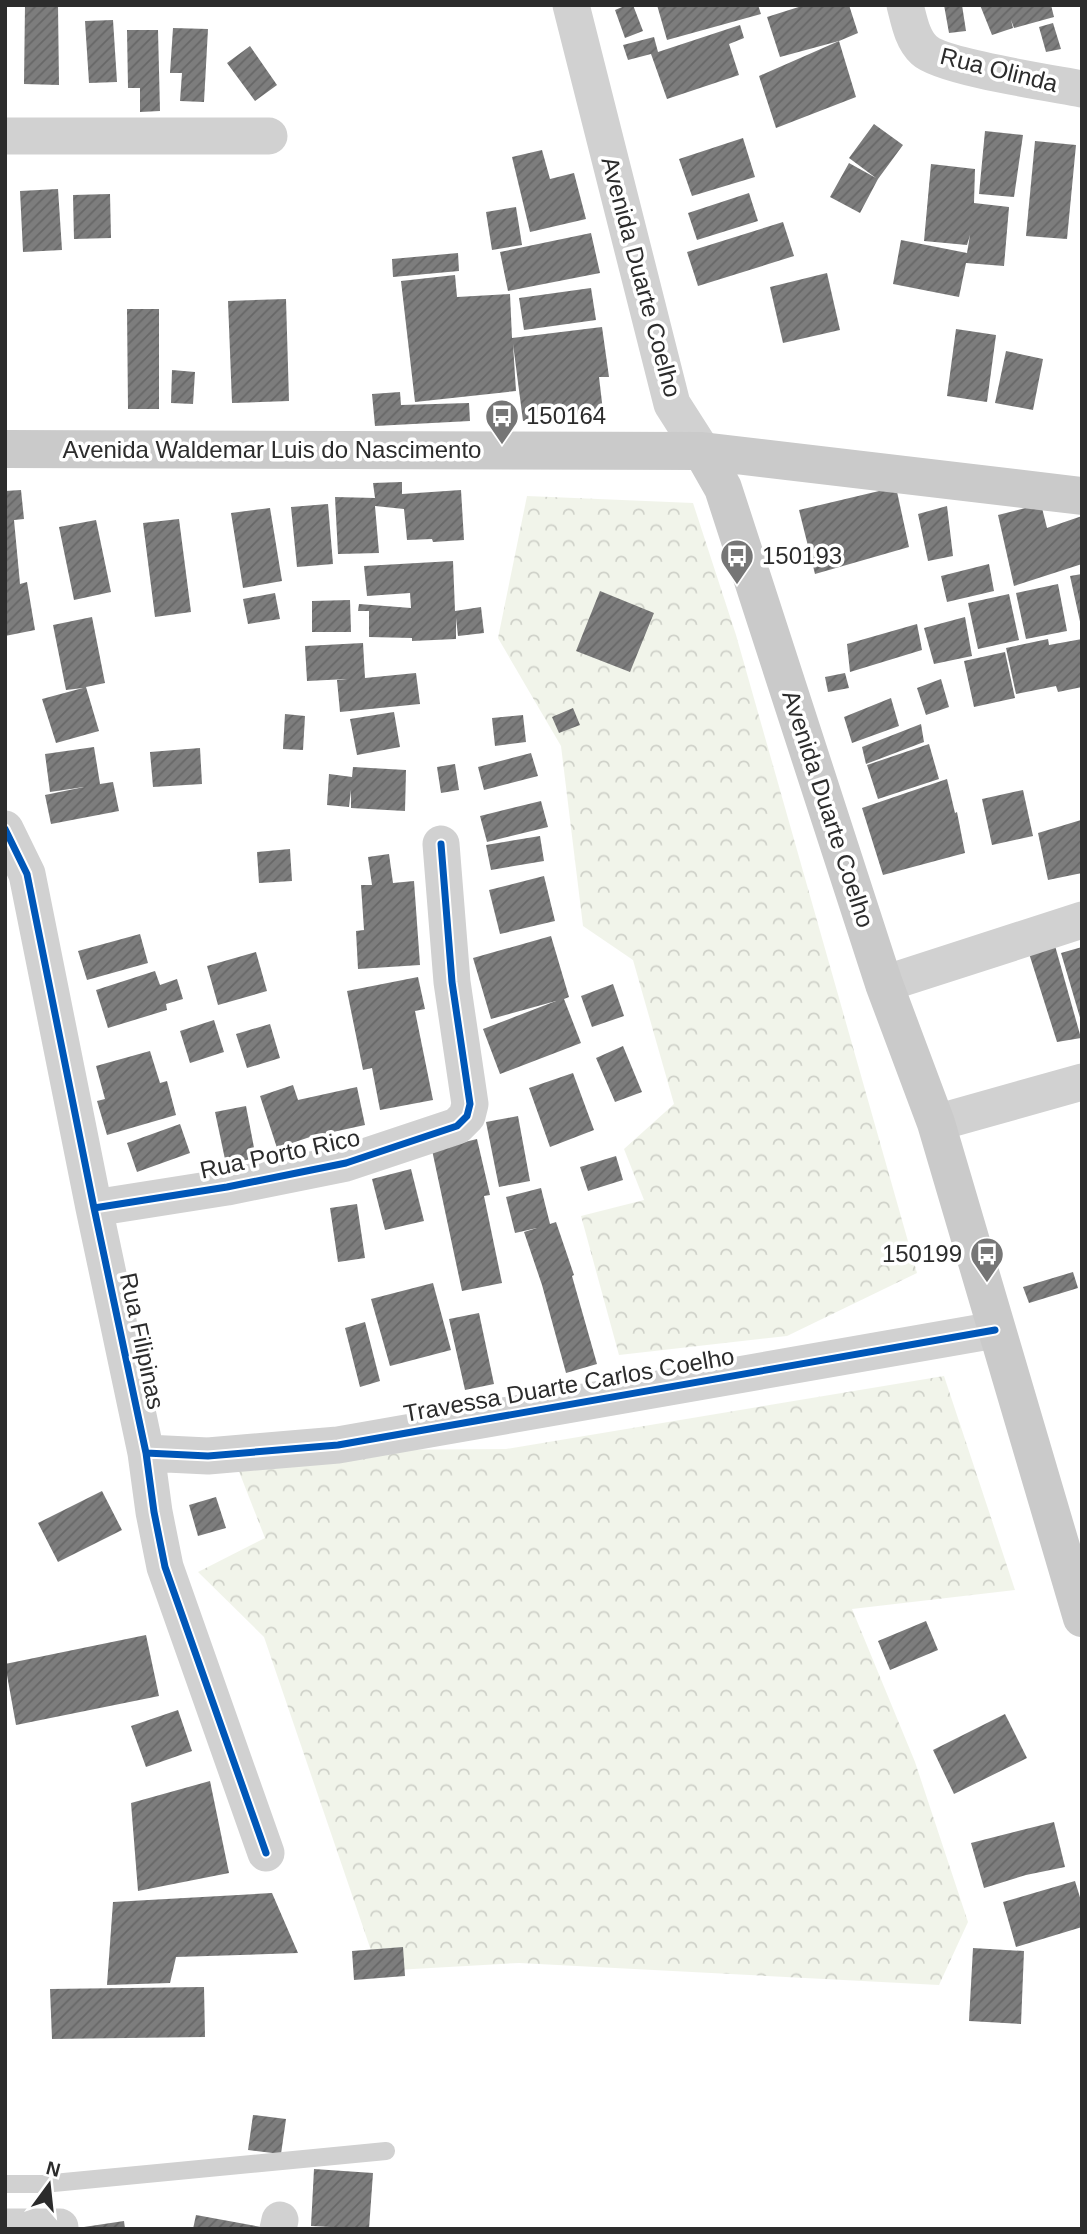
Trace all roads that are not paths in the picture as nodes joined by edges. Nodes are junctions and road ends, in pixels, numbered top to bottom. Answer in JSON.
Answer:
{"nodes":[{"id":1,"x":570,"y":5,"type":"edge"},
{"id":2,"x":905,"y":5,"type":"edge"},
{"id":3,"x":1082,"y":89,"type":"edge"},
{"id":4,"x":5,"y":136,"type":"edge"},
{"id":5,"x":269,"y":136,"type":"dead end"},
{"id":6,"x":5,"y":449,"type":"edge"},
{"id":7,"x":702,"y":451,"type":"junction"},
{"id":8,"x":1082,"y":496,"type":"edge"},
{"id":9,"x":5,"y":829,"type":"edge"},
{"id":10,"x":442,"y":844,"type":"dead end"},
{"id":11,"x":1082,"y":920,"type":"edge"},
{"id":12,"x":884,"y":984,"type":"junction"},
{"id":13,"x":1082,"y":1082,"type":"edge"},
{"id":14,"x":936,"y":1123,"type":"junction"},
{"id":15,"x":94,"y":1208,"type":"junction"},
{"id":16,"x":995,"y":1330,"type":"junction"},
{"id":17,"x":146,"y":1452,"type":"junction"},
{"id":18,"x":1082,"y":1618,"type":"edge"},
{"id":19,"x":266,"y":1853,"type":"dead end"},
{"id":20,"x":386,"y":2151,"type":"dead end"},
{"id":21,"x":5,"y":2184,"type":"edge"},
{"id":22,"x":5,"y":2227,"type":"edge"},
{"id":23,"x":60,"y":2227,"type":"edge"}],
"edges":[{"from":1,"to":7,"type":"street","name":"Avenida Duarte Coelho"},
{"from":2,"to":3,"type":"street","name":"Rua Olinda"},
{"from":4,"to":5,"type":"street"},
{"from":6,"to":7,"type":"main road","name":"Avenida Waldemar Luis do Nascimento"},
{"from":7,"to":8,"type":"main road","name":"Avenida Waldemar Luis do Nascimento"},
{"from":7,"to":12,"type":"main road","name":"Avenida Duarte Coelho"},
{"from":9,"to":15,"type":"street","name":"Rua Filipinas"},
{"from":10,"to":15,"type":"street","name":"Rua Porto Rico"},
{"from":11,"to":12,"type":"street"},
{"from":12,"to":14,"type":"main road","name":"Avenida Duarte Coelho"},
{"from":13,"to":14,"type":"street"},
{"from":14,"to":16,"type":"main road","name":"Avenida Duarte Coelho"},
{"from":15,"to":17,"type":"street","name":"Rua Filipinas"},
{"from":16,"to":17,"type":"street","name":"Travessa Duarte Carlos Coelho"},
{"from":16,"to":18,"type":"main road","name":"Avenida Duarte Coelho"},
{"from":17,"to":19,"type":"street","name":"Rua Filipinas"},
{"from":20,"to":21,"type":"lane"},
{"from":22,"to":23,"type":"street"}]}
